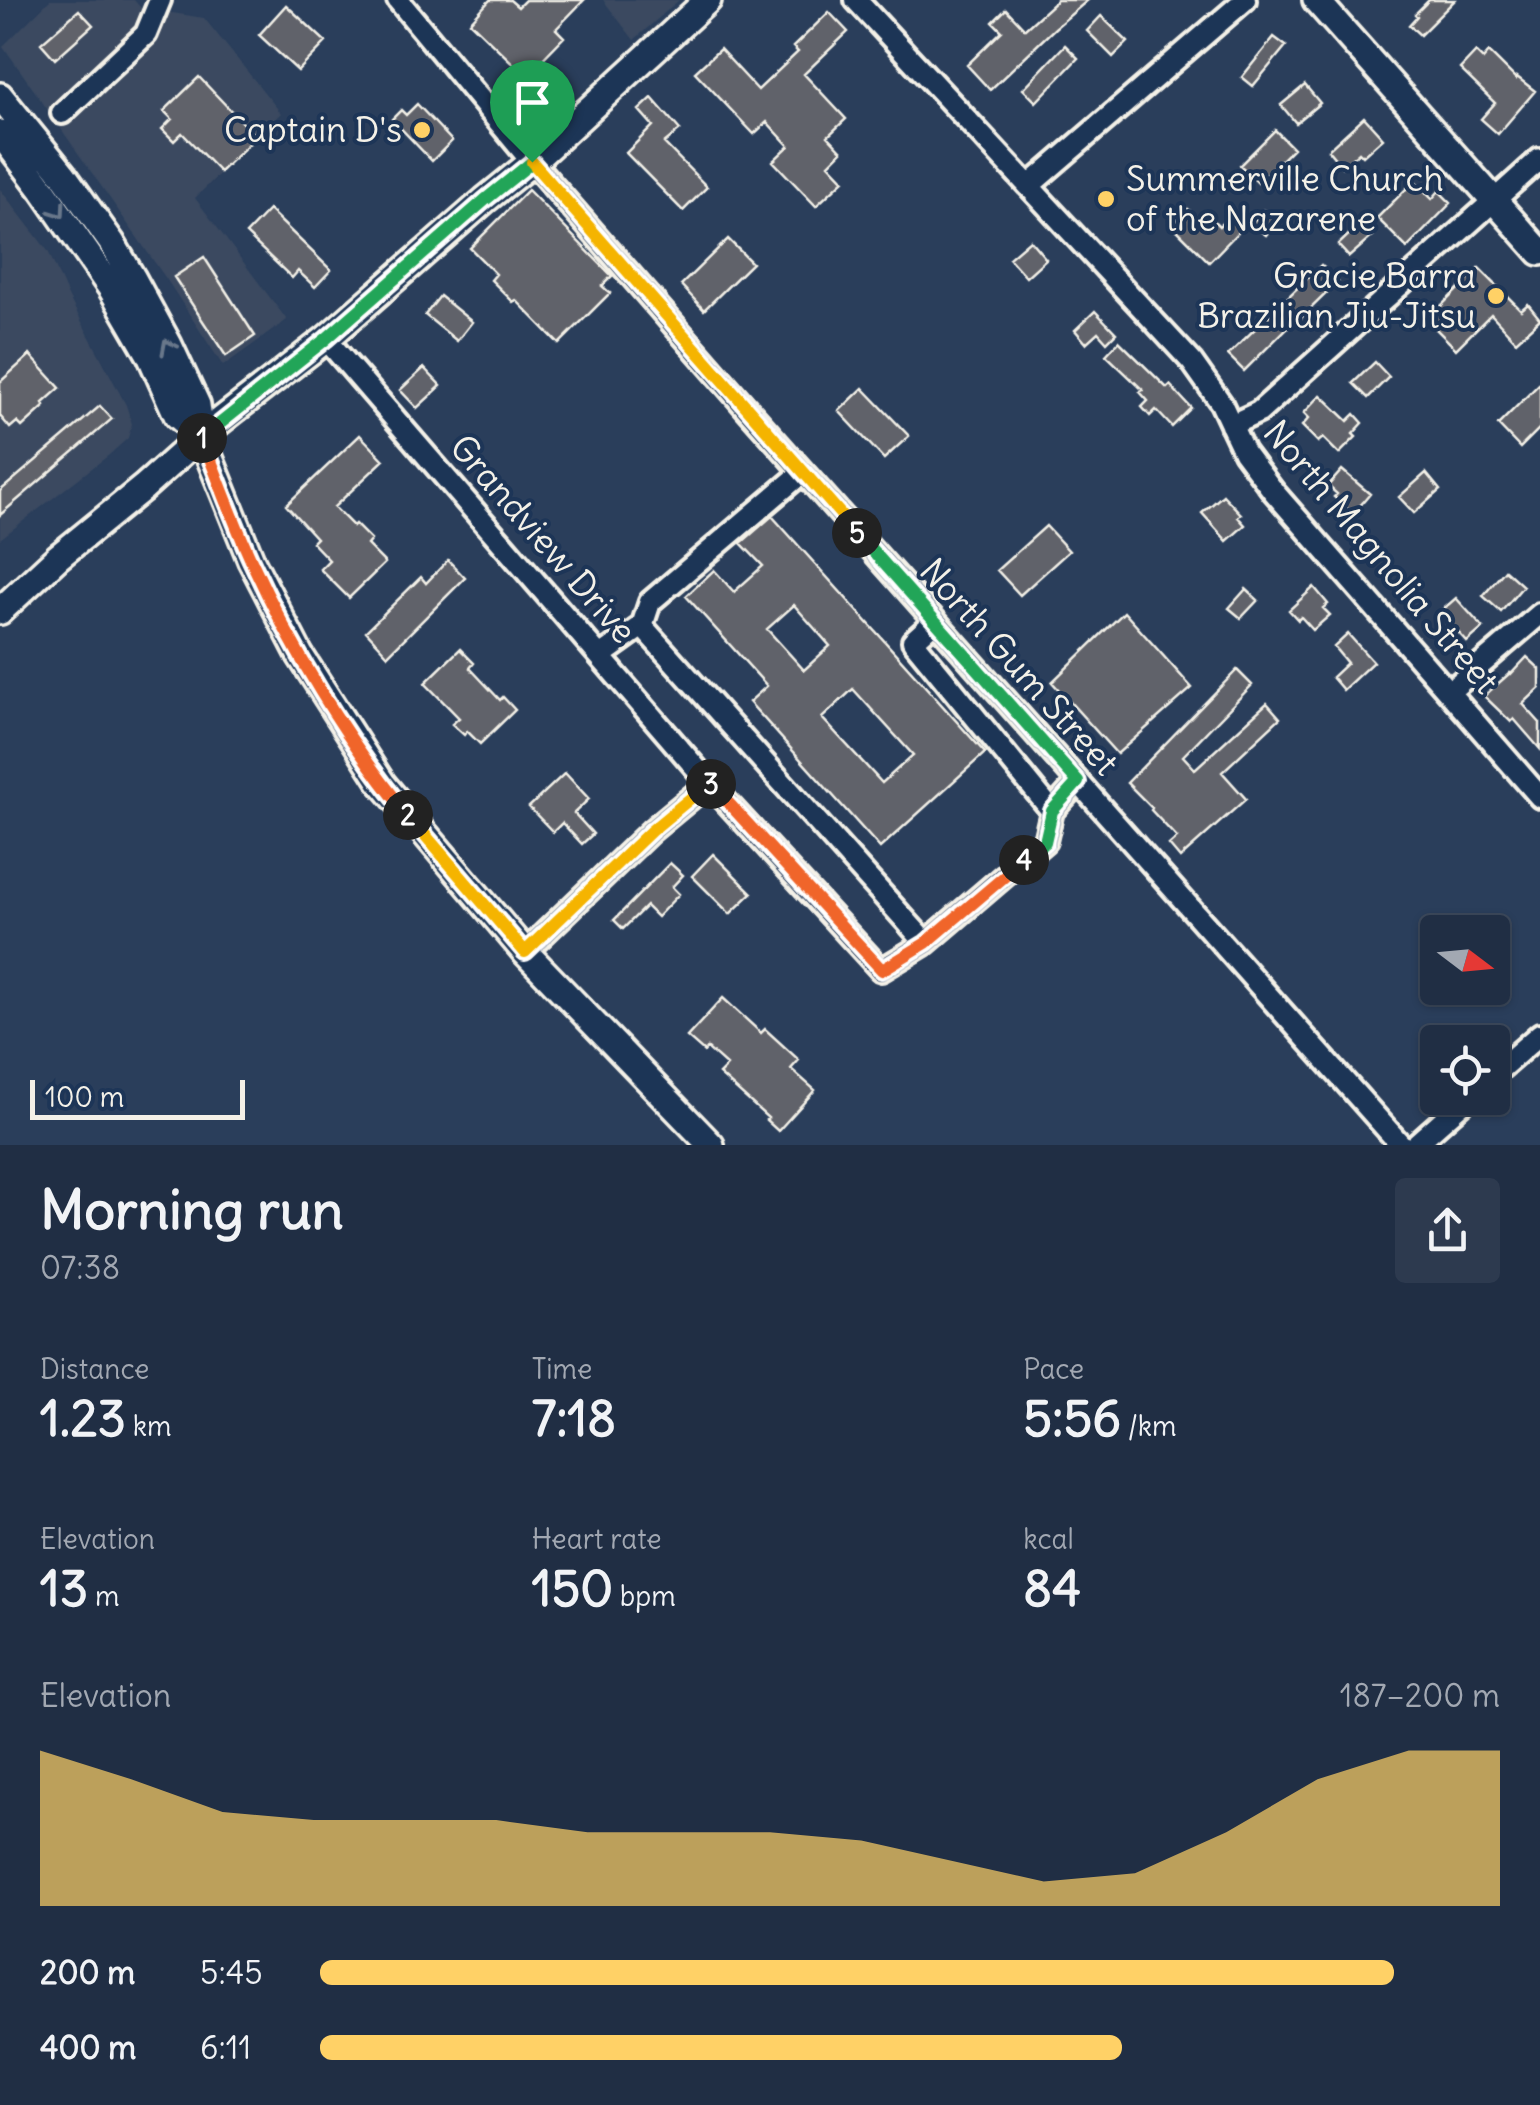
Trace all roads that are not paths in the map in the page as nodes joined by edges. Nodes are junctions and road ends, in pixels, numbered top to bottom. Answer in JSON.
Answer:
{"nodes":[{"id":1,"x":160,"y":0,"type":"edge"},
{"id":2,"x":398,"y":0,"type":"edge"},
{"id":3,"x":708,"y":0,"type":"edge"},
{"id":4,"x":856,"y":0,"type":"edge"},
{"id":5,"x":1245,"y":0,"type":"edge"},
{"id":6,"x":1316,"y":0,"type":"edge"},
{"id":7,"x":0,"y":96,"type":"edge"},
{"id":8,"x":62,"y":113,"type":"dead end"},
{"id":9,"x":0,"y":133,"type":"edge"},
{"id":10,"x":1540,"y":159,"type":"edge"},
{"id":11,"x":532,"y":162,"type":"junction"},
{"id":12,"x":1030,"y":185,"type":"junction"},
{"id":13,"x":1495,"y":202,"type":"junction"},
{"id":14,"x":1540,"y":252,"type":"edge"},
{"id":15,"x":326,"y":339,"type":"junction"},
{"id":16,"x":1232,"y":425,"type":"junction"},
{"id":17,"x":201,"y":436,"type":"junction"},
{"id":18,"x":803,"y":472,"type":"junction"},
{"id":19,"x":0,"y":611,"type":"edge"},
{"id":20,"x":1540,"y":614,"type":"edge"},
{"id":21,"x":935,"y":620,"type":"junction"},
{"id":22,"x":642,"y":626,"type":"junction"},
{"id":23,"x":600,"y":656,"type":"junction"},
{"id":24,"x":1449,"y":692,"type":"junction"},
{"id":25,"x":1078,"y":782,"type":"junction"},
{"id":26,"x":709,"y":783,"type":"junction"},
{"id":27,"x":1540,"y":797,"type":"edge"},
{"id":28,"x":1052,"y":811,"type":"junction"},
{"id":29,"x":926,"y":943,"type":"junction"},
{"id":30,"x":525,"y":952,"type":"junction"},
{"id":31,"x":1540,"y":1034,"type":"edge"},
{"id":32,"x":1510,"y":1060,"type":"edge"},
{"id":33,"x":1448,"y":1115,"type":"edge"},
{"id":34,"x":711,"y":1145,"type":"edge"},
{"id":35,"x":1401,"y":1145,"type":"edge"},
{"id":36,"x":1414,"y":1145,"type":"edge"}],
"edges":[{"from":1,"to":8,"type":"street"},
{"from":2,"to":11,"type":"street","name":"North Gum Street"},
{"from":3,"to":11,"type":"main road"},
{"from":4,"to":12,"type":"street","name":"North Magnolia Street"},
{"from":5,"to":12,"type":"street"},
{"from":6,"to":13,"type":"main road"},
{"from":17,"to":7,"type":"main road","one_way":true},
{"from":9,"to":17,"type":"main road","one_way":true},
{"from":10,"to":13,"type":"street"},
{"from":11,"to":15,"type":"main road"},
{"from":11,"to":18,"type":"street","name":"North Gum Street"},
{"from":12,"to":16,"type":"street","name":"North Magnolia Street"},
{"from":13,"to":14,"type":"main road"},
{"from":13,"to":16,"type":"street"},
{"from":15,"to":17,"type":"main road"},
{"from":15,"to":23,"type":"street","name":"Grandview Drive"},
{"from":16,"to":24,"type":"street","name":"North Magnolia Street"},
{"from":17,"to":19,"type":"main road"},
{"from":17,"to":30,"type":"main road"},
{"from":18,"to":21,"type":"street","name":"North Gum Street"},
{"from":18,"to":22,"type":"street"},
{"from":20,"to":24,"type":"street"},
{"from":21,"to":25,"type":"street","name":"North Gum Street"},
{"from":21,"to":28,"type":"street"},
{"from":22,"to":23,"type":"street"},
{"from":22,"to":29,"type":"street"},
{"from":23,"to":26,"type":"street","name":"Grandview Drive"},
{"from":24,"to":27,"type":"street","name":"North Magnolia Street"},
{"from":25,"to":28,"type":"street"},
{"from":25,"to":35,"type":"street","name":"North Gum Street"},
{"from":26,"to":29,"type":"street","name":"Grandview Drive"},
{"from":26,"to":30,"type":"street"},
{"from":28,"to":29,"type":"street"},
{"from":30,"to":34,"type":"main road"},
{"from":31,"to":32,"type":"street"},
{"from":33,"to":36,"type":"street"}]}
